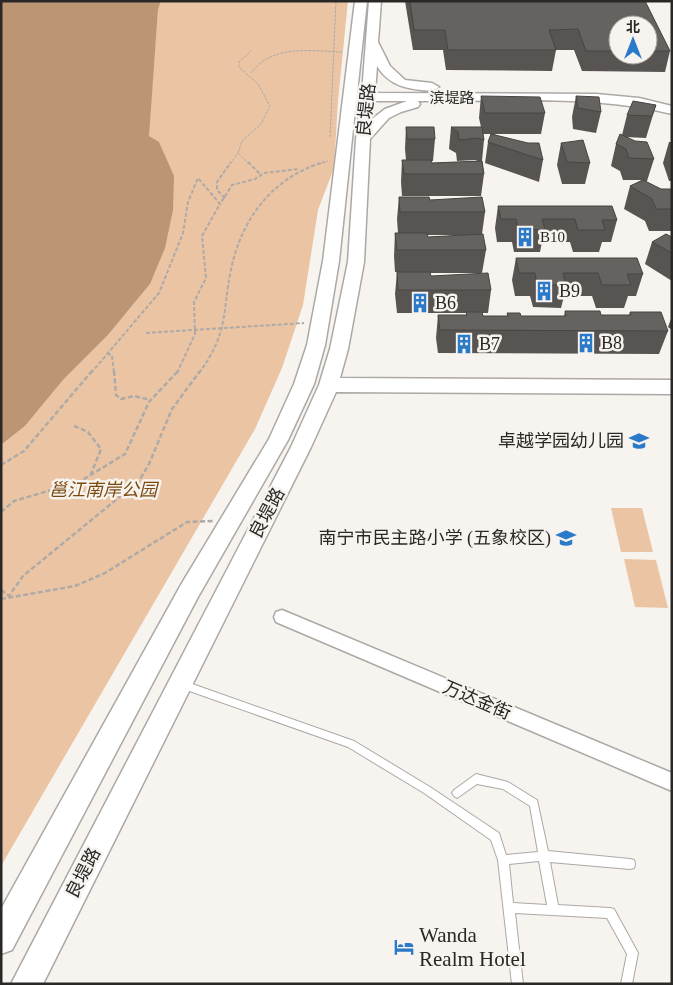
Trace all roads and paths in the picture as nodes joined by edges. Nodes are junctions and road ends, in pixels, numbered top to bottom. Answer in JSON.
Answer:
{"nodes":[{"id":1,"x":336,"y":1,"type":"edge"},
{"id":2,"x":361,"y":1,"type":"edge"},
{"id":3,"x":375,"y":1,"type":"edge"},
{"id":4,"x":357,"y":44,"type":"junction"},
{"id":5,"x":251,"y":51,"type":"dead end"},
{"id":6,"x":334,"y":52,"type":"junction"},
{"id":7,"x":251,"y":73,"type":"junction"},
{"id":8,"x":360,"y":93,"type":"junction"},
{"id":9,"x":465,"y":94,"type":"junction"},
{"id":10,"x":672,"y":101,"type":"edge"},
{"id":11,"x":672,"y":110,"type":"edge"},
{"id":12,"x":346,"y":140,"type":"junction"},
{"id":13,"x":238,"y":153,"type":"junction"},
{"id":14,"x":329,"y":161,"type":"dead end"},
{"id":15,"x":302,"y":168,"type":"junction"},
{"id":16,"x":261,"y":175,"type":"junction"},
{"id":17,"x":225,"y":198,"type":"junction"},
{"id":18,"x":220,"y":204,"type":"junction"},
{"id":19,"x":311,"y":323,"type":"dead end"},
{"id":20,"x":222,"y":329,"type":"junction"},
{"id":21,"x":194,"y":331,"type":"junction"},
{"id":22,"x":146,"y":333,"type":"dead end"},
{"id":23,"x":107,"y":353,"type":"junction"},
{"id":24,"x":329,"y":385,"type":"junction"},
{"id":25,"x":672,"y":387,"type":"edge"},
{"id":26,"x":151,"y":400,"type":"junction"},
{"id":27,"x":74,"y":426,"type":"dead end"},
{"id":28,"x":1,"y":464,"type":"edge"},
{"id":29,"x":91,"y":475,"type":"junction"},
{"id":30,"x":1,"y":512,"type":"edge"},
{"id":31,"x":230,"y":522,"type":"junction"},
{"id":32,"x":1,"y":590,"type":"edge"},
{"id":33,"x":9,"y":596,"type":"junction"},
{"id":34,"x":1,"y":599,"type":"edge"},
{"id":35,"x":282,"y":617,"type":"dead end"},
{"id":36,"x":180,"y":683,"type":"junction"},
{"id":37,"x":672,"y":782,"type":"edge"},
{"id":38,"x":457,"y":793,"type":"dead end"},
{"id":39,"x":544,"y":856,"type":"junction"},
{"id":40,"x":503,"y":860,"type":"junction"},
{"id":41,"x":630,"y":864,"type":"dead end"},
{"id":42,"x":509,"y":908,"type":"junction"},
{"id":43,"x":553,"y":910,"type":"junction"},
{"id":44,"x":1,"y":939,"type":"edge"},
{"id":45,"x":26,"y":984,"type":"edge"},
{"id":46,"x":518,"y":984,"type":"edge"},
{"id":47,"x":626,"y":984,"type":"edge"}],
"edges":[{"from":1,"to":6,"type":"path"},
{"from":2,"to":4,"type":"main road","name":"良堤路"},
{"from":3,"to":4,"type":"main road","name":"良堤路"},
{"from":4,"to":6,"type":"path"},
{"from":4,"to":8,"type":"main road","name":"良堤路"},
{"from":4,"to":9,"type":"main road"},
{"from":5,"to":7,"type":"path"},
{"from":6,"to":7,"type":"path"},
{"from":6,"to":12,"type":"path"},
{"from":7,"to":13,"type":"path"},
{"from":8,"to":9,"type":"main road","name":"滨堤路"},
{"from":8,"to":12,"type":"main road","name":"良堤路"},
{"from":9,"to":10,"type":"main road","name":"滨堤路"},
{"from":9,"to":11,"type":"main road","name":"滨堤路"},
{"from":9,"to":12,"type":"main road"},
{"from":12,"to":24,"type":"main road","name":"良堤路"},
{"from":12,"to":31,"type":"main road","name":"良堤路"},
{"from":13,"to":16,"type":"path"},
{"from":13,"to":17,"type":"path"},
{"from":14,"to":15,"type":"path"},
{"from":15,"to":16,"type":"path"},
{"from":15,"to":20,"type":"path"},
{"from":16,"to":17,"type":"path"},
{"from":17,"to":18,"type":"path"},
{"from":18,"to":21,"type":"path"},
{"from":18,"to":23,"type":"path"},
{"from":19,"to":20,"type":"path"},
{"from":20,"to":21,"type":"path"},
{"from":20,"to":33,"type":"path"},
{"from":21,"to":22,"type":"path"},
{"from":21,"to":26,"type":"path"},
{"from":23,"to":26,"type":"path"},
{"from":23,"to":28,"type":"path"},
{"from":24,"to":25,"type":"main road"},
{"from":24,"to":36,"type":"main road","name":"良堤路"},
{"from":26,"to":29,"type":"path"},
{"from":27,"to":29,"type":"path"},
{"from":29,"to":30,"type":"path"},
{"from":31,"to":33,"type":"path"},
{"from":31,"to":44,"type":"main road","name":"良堤路"},
{"from":32,"to":33,"type":"path"},
{"from":33,"to":34,"type":"path"},
{"from":35,"to":37,"type":"street","name":"万达金街"},
{"from":36,"to":40,"type":"lane"},
{"from":36,"to":45,"type":"main road","name":"良堤路"},
{"from":38,"to":39,"type":"lane"},
{"from":39,"to":40,"type":"lane"},
{"from":39,"to":41,"type":"lane"},
{"from":39,"to":43,"type":"lane"},
{"from":40,"to":42,"type":"lane"},
{"from":42,"to":43,"type":"lane"},
{"from":42,"to":46,"type":"lane"},
{"from":43,"to":47,"type":"lane"}]}
